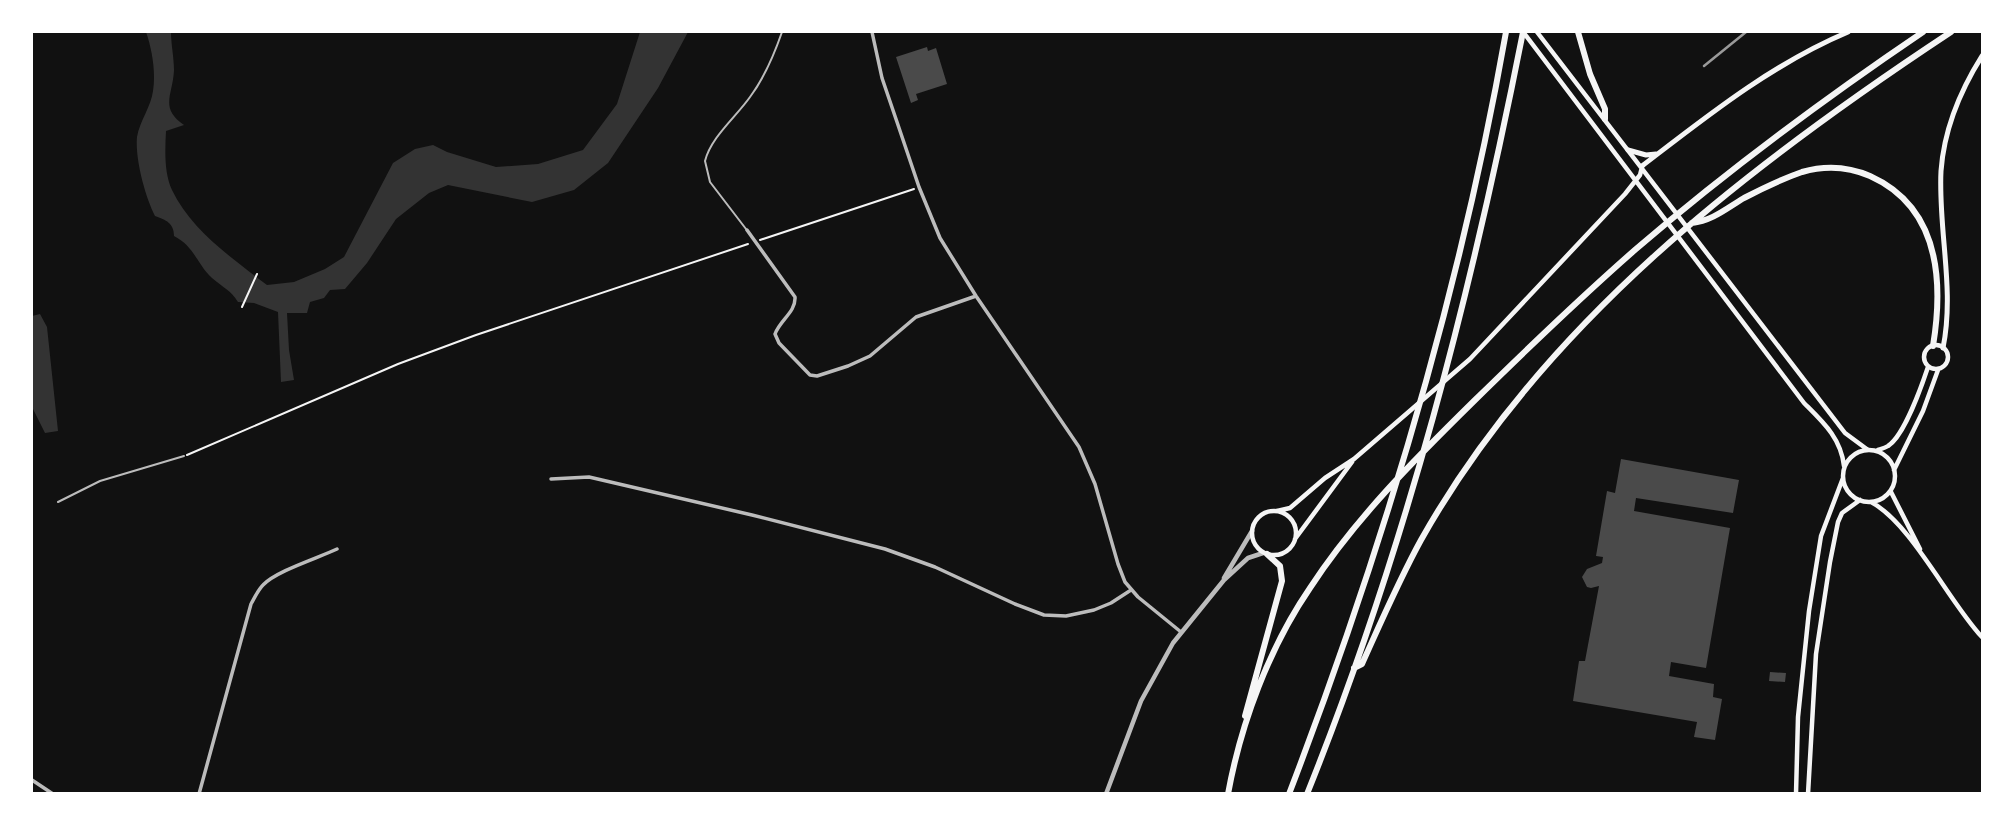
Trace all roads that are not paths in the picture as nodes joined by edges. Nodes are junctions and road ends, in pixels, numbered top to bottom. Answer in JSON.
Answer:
{"nodes":[{"id":1,"x":782,"y":32,"type":"edge"},
{"id":2,"x":872,"y":32,"type":"edge"},
{"id":3,"x":1506,"y":32,"type":"edge"},
{"id":4,"x":1523,"y":32,"type":"edge"},
{"id":5,"x":1536,"y":32,"type":"edge"},
{"id":6,"x":1578,"y":32,"type":"edge"},
{"id":7,"x":1848,"y":32,"type":"edge"},
{"id":8,"x":1923,"y":32,"type":"edge"},
{"id":9,"x":1951,"y":32,"type":"edge"},
{"id":10,"x":1983,"y":56,"type":"edge"},
{"id":11,"x":1605,"y":119,"type":"junction"},
{"id":12,"x":1628,"y":150,"type":"joint"},
{"id":13,"x":1660,"y":152,"type":"junction"},
{"id":14,"x":1638,"y":157,"type":"junction"},
{"id":15,"x":1642,"y":166,"type":"junction"},
{"id":16,"x":1636,"y":179,"type":"junction"},
{"id":17,"x":1692,"y":223,"type":"junction"},
{"id":18,"x":747,"y":230,"type":"joint"},
{"id":19,"x":976,"y":296,"type":"junction"},
{"id":20,"x":1933,"y":346,"type":"junction"},
{"id":21,"x":1943,"y":348,"type":"junction"},
{"id":22,"x":1928,"y":367,"type":"junction"},
{"id":23,"x":1938,"y":369,"type":"junction"},
{"id":24,"x":1868,"y":450,"type":"junction"},
{"id":25,"x":1877,"y":450,"type":"junction"},
{"id":26,"x":184,"y":456,"type":"road end"},
{"id":27,"x":1354,"y":458,"type":"junction"},
{"id":28,"x":1844,"y":466,"type":"junction"},
{"id":29,"x":1894,"y":471,"type":"junction"},
{"id":30,"x":1843,"y":478,"type":"junction"},
{"id":31,"x":551,"y":479,"type":"dead end"},
{"id":32,"x":1891,"y":491,"type":"junction"},
{"id":33,"x":1860,"y":500,"type":"junction"},
{"id":34,"x":58,"y":502,"type":"dead end"},
{"id":35,"x":1871,"y":502,"type":"junction"},
{"id":36,"x":1277,"y":511,"type":"junction"},
{"id":37,"x":1252,"y":531,"type":"junction"},
{"id":38,"x":1294,"y":540,"type":"junction"},
{"id":39,"x":337,"y":549,"type":"dead end"},
{"id":40,"x":1265,"y":554,"type":"junction"},
{"id":41,"x":1925,"y":560,"type":"junction"},
{"id":42,"x":1224,"y":580,"type":"junction"},
{"id":43,"x":1131,"y":590,"type":"junction"},
{"id":44,"x":1181,"y":632,"type":"junction"},
{"id":45,"x":1806,"y":635,"type":"junction"},
{"id":46,"x":1818,"y":637,"type":"junction"},
{"id":47,"x":1983,"y":637,"type":"edge"},
{"id":48,"x":1354,"y":668,"type":"junction"},
{"id":49,"x":1240,"y":744,"type":"junction"},
{"id":50,"x":1796,"y":755,"type":"junction"},
{"id":51,"x":1810,"y":756,"type":"junction"},
{"id":52,"x":32,"y":780,"type":"edge"},
{"id":53,"x":53,"y":793,"type":"edge"},
{"id":54,"x":199,"y":793,"type":"edge"},
{"id":55,"x":1106,"y":793,"type":"edge"},
{"id":56,"x":1228,"y":793,"type":"edge"},
{"id":57,"x":1289,"y":793,"type":"edge"},
{"id":58,"x":1307,"y":793,"type":"edge"},
{"id":59,"x":1796,"y":793,"type":"edge"},
{"id":60,"x":1808,"y":793,"type":"edge"}],
"edges":[{"from":1,"to":18,"type":"lane"},
{"from":2,"to":19,"type":"street"},
{"from":3,"to":57,"type":"highway"},
{"from":4,"to":16,"type":"main road"},
{"from":4,"to":48,"type":"highway"},
{"from":5,"to":11,"type":"main road"},
{"from":6,"to":11,"type":"highway"},
{"from":7,"to":13,"type":"main road"},
{"from":8,"to":49,"type":"highway"},
{"from":9,"to":17,"type":"highway"},
{"from":10,"to":21,"type":"main road"},
{"from":11,"to":12,"type":"main road"},
{"from":12,"to":14,"type":"main road"},
{"from":13,"to":14,"type":"main road"},
{"from":13,"to":15,"type":"main road"},
{"from":14,"to":15,"type":"main road"},
{"from":15,"to":16,"type":"main road"},
{"from":15,"to":24,"type":"main road"},
{"from":16,"to":27,"type":"main road"},
{"from":16,"to":28,"type":"main road"},
{"from":17,"to":20,"type":"highway"},
{"from":17,"to":48,"type":"highway"},
{"from":18,"to":19,"type":"street"},
{"from":19,"to":43,"type":"street"},
{"from":20,"to":21,"type":"main road"},
{"from":20,"to":22,"type":"main road"},
{"from":21,"to":23,"type":"main road"},
{"from":22,"to":23,"type":"main road"},
{"from":22,"to":25,"type":"main road"},
{"from":23,"to":29,"type":"main road"},
{"from":24,"to":25,"type":"main road"},
{"from":24,"to":28,"type":"main road"},
{"from":25,"to":29,"type":"main road"},
{"from":26,"to":34,"type":"lane"},
{"from":27,"to":36,"type":"main road"},
{"from":27,"to":38,"type":"main road"},
{"from":28,"to":30,"type":"main road"},
{"from":29,"to":32,"type":"main road"},
{"from":30,"to":33,"type":"main road"},
{"from":30,"to":45,"type":"main road"},
{"from":31,"to":43,"type":"street"},
{"from":32,"to":35,"type":"main road"},
{"from":32,"to":41,"type":"main road"},
{"from":33,"to":35,"type":"main road"},
{"from":33,"to":46,"type":"main road"},
{"from":35,"to":41,"type":"main road"},
{"from":36,"to":37,"type":"main road"},
{"from":36,"to":38,"type":"main road"},
{"from":37,"to":40,"type":"main road"},
{"from":37,"to":42,"type":"street"},
{"from":38,"to":40,"type":"main road"},
{"from":39,"to":54,"type":"street"},
{"from":40,"to":42,"type":"street"},
{"from":40,"to":49,"type":"highway"},
{"from":41,"to":47,"type":"main road"},
{"from":42,"to":44,"type":"street"},
{"from":43,"to":44,"type":"street"},
{"from":44,"to":55,"type":"street"},
{"from":45,"to":46,"type":"main road"},
{"from":45,"to":50,"type":"main road"},
{"from":46,"to":51,"type":"main road"},
{"from":48,"to":58,"type":"highway"},
{"from":49,"to":56,"type":"highway"},
{"from":50,"to":51,"type":"main road"},
{"from":50,"to":59,"type":"main road"},
{"from":51,"to":60,"type":"main road"},
{"from":52,"to":53,"type":"street"}]}
